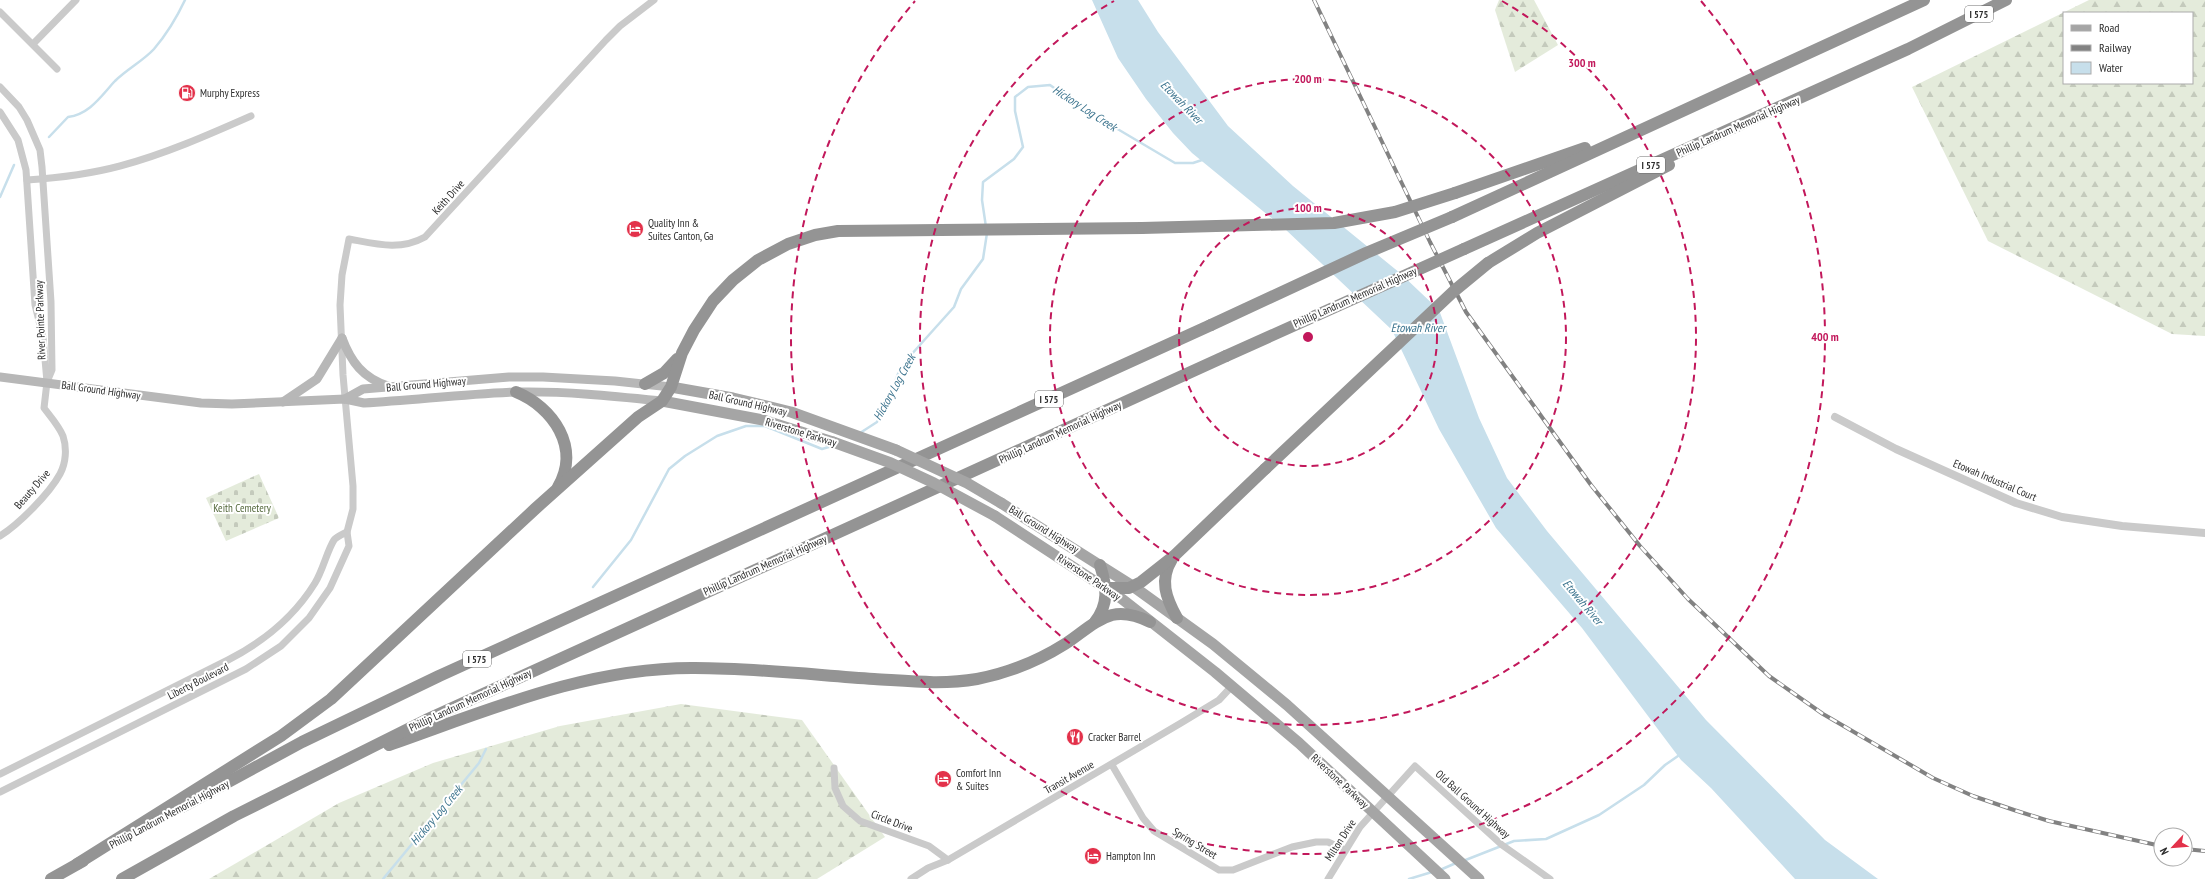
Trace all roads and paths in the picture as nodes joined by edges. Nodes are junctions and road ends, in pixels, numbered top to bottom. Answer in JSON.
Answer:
{"nodes":[{"id":1,"x":76,"y":0,"type":"edge"},
{"id":2,"x":654,"y":0,"type":"edge"},
{"id":3,"x":1924,"y":0,"type":"edge"},
{"id":4,"x":2006,"y":0,"type":"edge"},
{"id":5,"x":0,"y":12,"type":"edge"},
{"id":6,"x":33,"y":44,"type":"junction"},
{"id":7,"x":57,"y":68,"type":"dead end"},
{"id":8,"x":1836,"y":81,"type":"junction"},
{"id":9,"x":0,"y":87,"type":"edge"},
{"id":10,"x":0,"y":112,"type":"edge"},
{"id":11,"x":251,"y":116,"type":"dead end"},
{"id":12,"x":1646,"y":127,"type":"junction"},
{"id":13,"x":43,"y":179,"type":"junction"},
{"id":14,"x":27,"y":180,"type":"junction"},
{"id":15,"x":342,"y":338,"type":"junction"},
{"id":16,"x":682,"y":353,"type":"junction"},
{"id":17,"x":0,"y":377,"type":"edge"},
{"id":18,"x":47,"y":382,"type":"junction"},
{"id":19,"x":645,"y":384,"type":"junction"},
{"id":20,"x":391,"y":387,"type":"junction"},
{"id":21,"x":671,"y":387,"type":"junction"},
{"id":22,"x":516,"y":392,"type":"junction"},
{"id":23,"x":346,"y":399,"type":"junction"},
{"id":24,"x":662,"y":401,"type":"junction"},
{"id":25,"x":283,"y":402,"type":"junction"},
{"id":26,"x":1835,"y":417,"type":"dead end"},
{"id":27,"x":555,"y":492,"type":"junction"},
{"id":28,"x":347,"y":532,"type":"junction"},
{"id":29,"x":2205,"y":533,"type":"edge"},
{"id":30,"x":0,"y":536,"type":"edge"},
{"id":31,"x":1174,"y":556,"type":"junction"},
{"id":32,"x":1100,"y":565,"type":"junction"},
{"id":33,"x":1134,"y":587,"type":"junction"},
{"id":34,"x":1106,"y":588,"type":"junction"},
{"id":35,"x":1177,"y":618,"type":"junction"},
{"id":36,"x":1094,"y":622,"type":"junction"},
{"id":37,"x":1150,"y":622,"type":"junction"},
{"id":38,"x":1232,"y":686,"type":"junction"},
{"id":39,"x":336,"y":763,"type":"junction"},
{"id":40,"x":1112,"y":765,"type":"junction"},
{"id":41,"x":834,"y":768,"type":"dead end"},
{"id":42,"x":0,"y":774,"type":"edge"},
{"id":43,"x":0,"y":792,"type":"edge"},
{"id":44,"x":1388,"y":796,"type":"junction"},
{"id":45,"x":1373,"y":812,"type":"junction"},
{"id":46,"x":1345,"y":850,"type":"junction"},
{"id":47,"x":948,"y":860,"type":"junction"},
{"id":48,"x":77,"y":864,"type":"junction"},
{"id":49,"x":51,"y":879,"type":"edge"},
{"id":50,"x":122,"y":879,"type":"edge"},
{"id":51,"x":911,"y":879,"type":"edge"},
{"id":52,"x":1328,"y":879,"type":"edge"},
{"id":53,"x":1445,"y":879,"type":"edge"},
{"id":54,"x":1479,"y":879,"type":"edge"},
{"id":55,"x":1550,"y":879,"type":"edge"}],
"edges":[{"from":1,"to":6,"type":"street"},
{"from":2,"to":15,"type":"street","name":"Keith Drive"},
{"from":3,"to":12,"type":"highway","name":"Phillip Landrum Memorial Highway","number":"I 575"},
{"from":4,"to":8,"type":"highway","name":"Phillip Landrum Memorial Highway","number":"I 575"},
{"from":5,"to":6,"type":"street"},
{"from":6,"to":7,"type":"street"},
{"from":8,"to":31,"type":"highway","bridge":true},
{"from":8,"to":39,"type":"highway","name":"Phillip Landrum Memorial Highway","number":"I 575","bridge":true},
{"from":9,"to":13,"type":"street","name":"River Pointe Parkway"},
{"from":10,"to":14,"type":"street","name":"River Pointe Parkway"},
{"from":11,"to":13,"type":"street"},
{"from":12,"to":16,"type":"highway","bridge":true},
{"from":12,"to":48,"type":"highway","name":"Phillip Landrum Memorial Highway","number":"I 575","bridge":true},
{"from":13,"to":14,"type":"street"},
{"from":13,"to":18,"type":"street","name":"River Pointe Parkway"},
{"from":14,"to":18,"type":"street","name":"River Pointe Parkway"},
{"from":15,"to":20,"type":"main road"},
{"from":15,"to":23,"type":"street","name":"Keith Drive"},
{"from":15,"to":25,"type":"main road"},
{"from":16,"to":19,"type":"highway"},
{"from":16,"to":21,"type":"highway"},
{"from":17,"to":18,"type":"main road","name":"Ball Ground Highway"},
{"from":18,"to":25,"type":"main road","name":"Ball Ground Highway"},
{"from":18,"to":30,"type":"street","name":"Beauty Drive"},
{"from":19,"to":20,"type":"main road","name":"Ball Ground Highway"},
{"from":19,"to":21,"type":"main road","name":"Ball Ground Highway"},
{"from":20,"to":23,"type":"main road","name":"Ball Ground Highway"},
{"from":21,"to":24,"type":"highway"},
{"from":21,"to":32,"type":"main road","name":"Ball Ground Highway","bridge":true},
{"from":22,"to":23,"type":"main road","name":"Ball Ground Highway"},
{"from":22,"to":24,"type":"main road","name":"Ball Ground Highway"},
{"from":22,"to":27,"type":"highway"},
{"from":23,"to":25,"type":"main road","name":"Ball Ground Highway"},
{"from":23,"to":28,"type":"street","name":"Liberty Boulevard"},
{"from":24,"to":27,"type":"highway"},
{"from":24,"to":34,"type":"main road","name":"Riverstone Parkway","bridge":true},
{"from":26,"to":29,"type":"street","name":"Etowah Industrial Court"},
{"from":27,"to":48,"type":"highway"},
{"from":28,"to":42,"type":"street","name":"Liberty Boulevard"},
{"from":28,"to":43,"type":"street","name":"Liberty Boulevard"},
{"from":31,"to":33,"type":"highway"},
{"from":31,"to":35,"type":"highway"},
{"from":32,"to":33,"type":"main road","name":"Ball Ground Highway"},
{"from":32,"to":34,"type":"highway"},
{"from":33,"to":34,"type":"highway"},
{"from":33,"to":35,"type":"main road","name":"Riverstone Parkway"},
{"from":34,"to":36,"type":"highway"},
{"from":34,"to":37,"type":"main road","name":"Riverstone Parkway"},
{"from":35,"to":44,"type":"main road","name":"Riverstone Parkway"},
{"from":36,"to":37,"type":"highway"},
{"from":36,"to":39,"type":"highway"},
{"from":37,"to":38,"type":"main road","name":"Riverstone Parkway"},
{"from":38,"to":40,"type":"street","name":"Transit Avenue"},
{"from":38,"to":45,"type":"main road","name":"Riverstone Parkway"},
{"from":39,"to":50,"type":"highway","name":"Phillip Landrum Memorial Highway","number":"I 575"},
{"from":40,"to":46,"type":"street","name":"Spring Street"},
{"from":40,"to":47,"type":"street","name":"Transit Avenue"},
{"from":41,"to":47,"type":"street","name":"Circle Drive"},
{"from":44,"to":45,"type":"street","name":"Milton Drive"},
{"from":44,"to":54,"type":"main road","name":"Riverstone Parkway"},
{"from":44,"to":55,"type":"street","name":"Old Ball Ground Highway"},
{"from":45,"to":46,"type":"street","name":"Milton Drive"},
{"from":45,"to":53,"type":"main road","name":"Riverstone Parkway"},
{"from":46,"to":52,"type":"street","name":"Milton Drive"},
{"from":47,"to":51,"type":"street","name":"Transit Avenue"},
{"from":48,"to":49,"type":"highway","name":"Phillip Landrum Memorial Highway","number":"I 575"}]}
